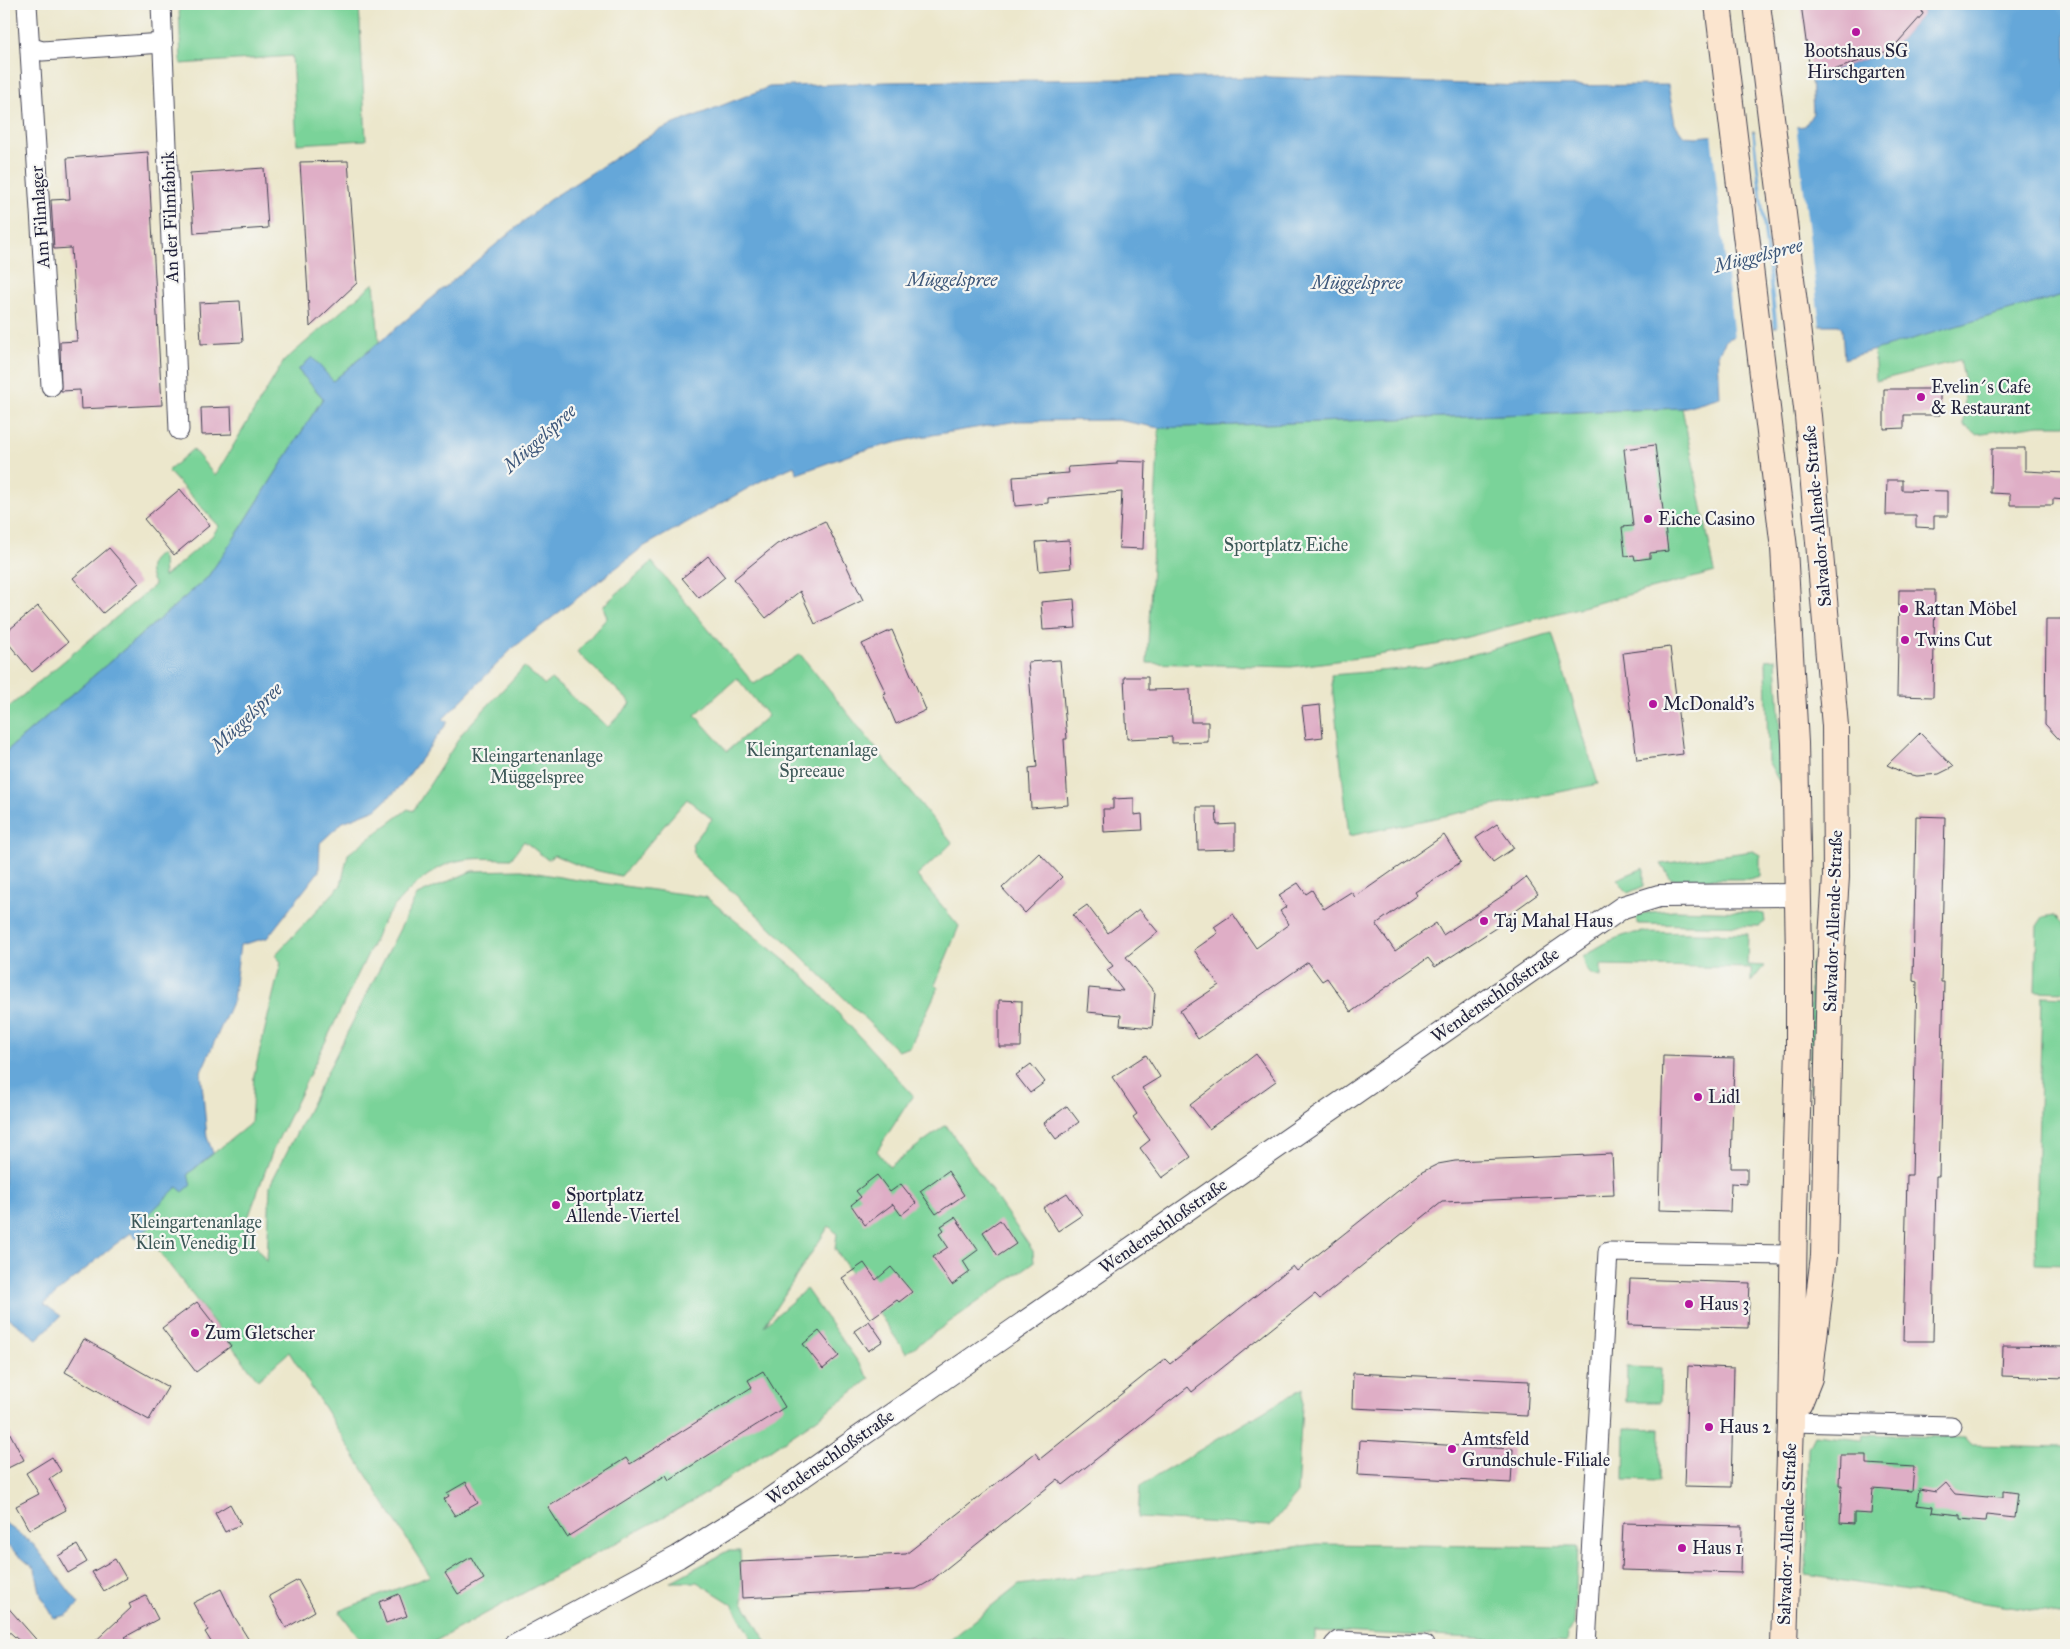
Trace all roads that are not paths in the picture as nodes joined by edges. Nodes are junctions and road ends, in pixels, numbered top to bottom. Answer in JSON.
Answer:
{"nodes":[{"id":1,"x":27,"y":4,"type":"edge"},
{"id":2,"x":161,"y":4,"type":"edge"},
{"id":3,"x":1718,"y":4,"type":"edge"},
{"id":4,"x":1757,"y":4,"type":"edge"},
{"id":5,"x":163,"y":43,"type":"junction"},
{"id":6,"x":30,"y":47,"type":"junction"},
{"id":7,"x":51,"y":386,"type":"dead end"},
{"id":8,"x":179,"y":430,"type":"dead end"},
{"id":9,"x":1834,"y":895,"type":"junction"},
{"id":10,"x":1798,"y":896,"type":"junction"},
{"id":11,"x":1793,"y":1255,"type":"junction"},
{"id":12,"x":1791,"y":1422,"type":"junction"},
{"id":13,"x":1951,"y":1426,"type":"dead end"},
{"id":14,"x":515,"y":1645,"type":"edge"},
{"id":15,"x":1334,"y":1645,"type":"edge"},
{"id":16,"x":1424,"y":1645,"type":"edge"},
{"id":17,"x":1586,"y":1645,"type":"edge"},
{"id":18,"x":1784,"y":1645,"type":"edge"}],
"edges":[{"from":1,"to":6,"type":"street","name":"Am Filmlager"},
{"from":2,"to":5,"type":"street","name":"An der Filmfabrik"},
{"from":3,"to":10,"type":"main road","name":"Salvador-Allende-Straße"},
{"from":4,"to":9,"type":"main road","name":"Salvador-Allende-Straße"},
{"from":5,"to":6,"type":"street"},
{"from":5,"to":8,"type":"street","name":"An der Filmfabrik"},
{"from":6,"to":7,"type":"street","name":"Am Filmlager"},
{"from":9,"to":10,"type":"main road","name":"Wendenschloßstraße"},
{"from":9,"to":12,"type":"main road","name":"Salvador-Allende-Straße"},
{"from":10,"to":11,"type":"main road","name":"Salvador-Allende-Straße"},
{"from":10,"to":14,"type":"street","name":"Wendenschloßstraße"},
{"from":11,"to":12,"type":"main road","name":"Salvador-Allende-Straße"},
{"from":11,"to":17,"type":"street"},
{"from":12,"to":13,"type":"street","name":"Salvador-Allende-Straße"},
{"from":12,"to":18,"type":"main road","name":"Salvador-Allende-Straße"},
{"from":15,"to":16,"type":"street"}]}
